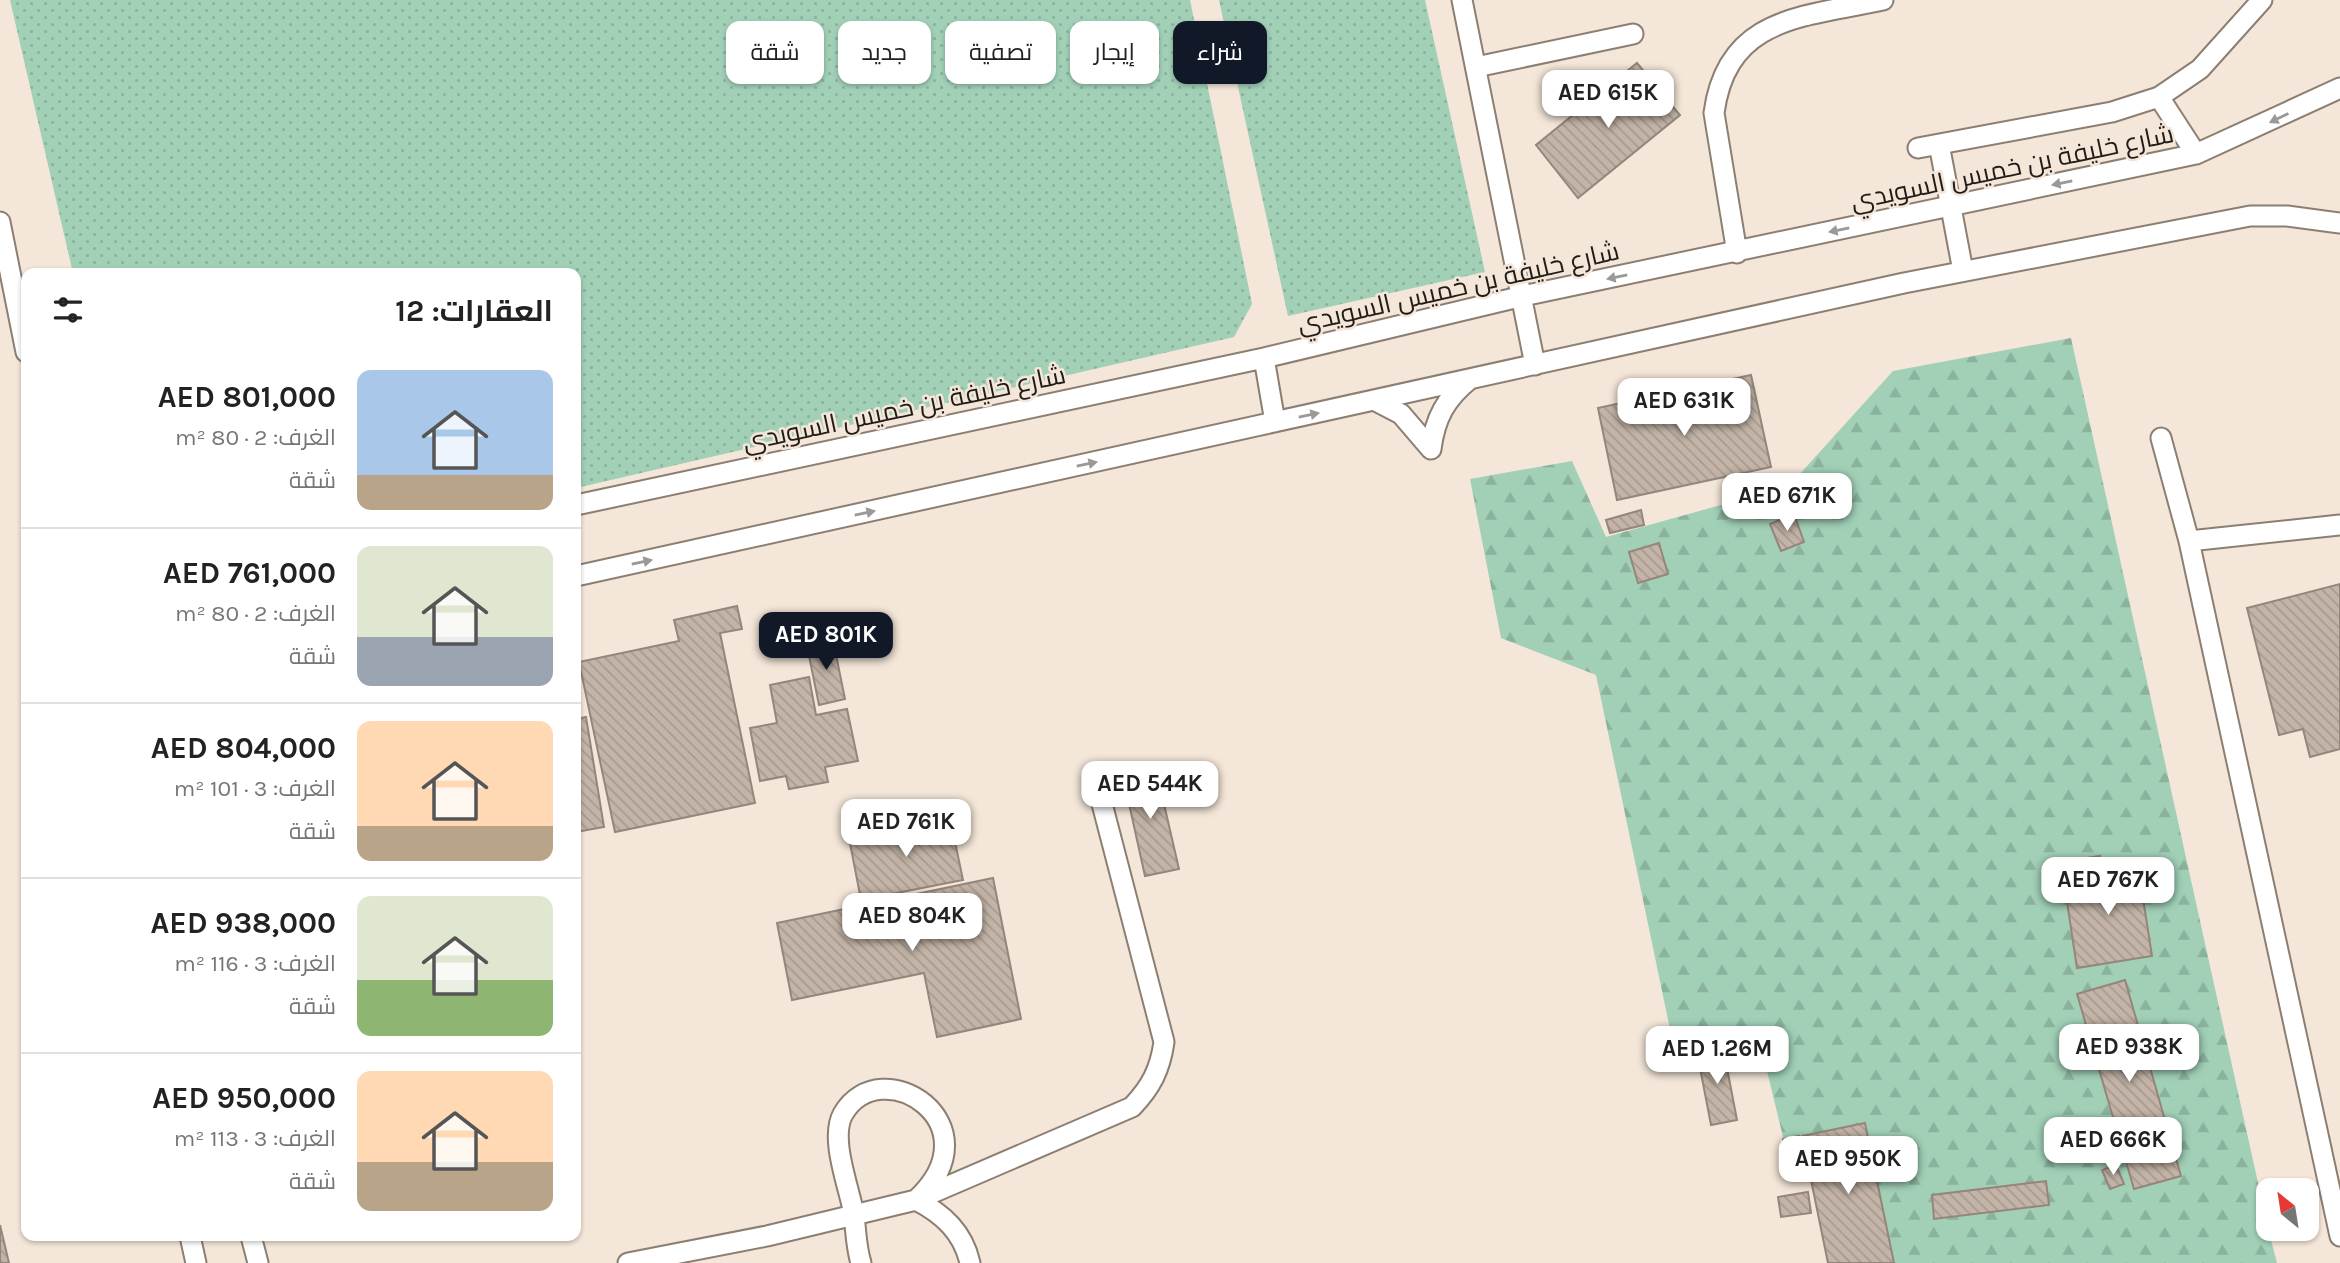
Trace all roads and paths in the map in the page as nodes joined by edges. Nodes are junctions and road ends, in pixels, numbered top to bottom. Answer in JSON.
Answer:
{"nodes":[{"id":1,"x":1462,"y":0,"type":"edge"},
{"id":2,"x":1883,"y":0,"type":"edge"},
{"id":3,"x":2262,"y":0,"type":"edge"},
{"id":4,"x":1633,"y":34,"type":"dead end"},
{"id":5,"x":1476,"y":67,"type":"junction"},
{"id":6,"x":2340,"y":88,"type":"edge"},
{"id":7,"x":2159,"y":97,"type":"junction"},
{"id":8,"x":1938,"y":144,"type":"junction"},
{"id":9,"x":1918,"y":148,"type":"dead end"},
{"id":10,"x":2196,"y":154,"type":"junction"},
{"id":11,"x":1951,"y":206,"type":"junction"},
{"id":12,"x":0,"y":222,"type":"edge"},
{"id":13,"x":2340,"y":223,"type":"edge"},
{"id":14,"x":1737,"y":253,"type":"junction"},
{"id":15,"x":1963,"y":271,"type":"junction"},
{"id":16,"x":1523,"y":296,"type":"junction"},
{"id":17,"x":21,"y":327,"type":"edge"},
{"id":18,"x":1264,"y":358,"type":"junction"},
{"id":19,"x":1535,"y":365,"type":"junction"},
{"id":20,"x":1470,"y":379,"type":"junction"},
{"id":21,"x":1374,"y":400,"type":"junction"},
{"id":22,"x":1275,"y":422,"type":"junction"},
{"id":23,"x":2161,"y":438,"type":"dead end"},
{"id":24,"x":581,"y":504,"type":"edge"},
{"id":25,"x":2340,"y":525,"type":"edge"},
{"id":26,"x":2189,"y":541,"type":"junction"},
{"id":27,"x":581,"y":575,"type":"edge"},
{"id":28,"x":1100,"y":796,"type":"dead end"},
{"id":29,"x":916,"y":1200,"type":"junction"},
{"id":30,"x":854,"y":1214,"type":"junction"},
{"id":31,"x":2340,"y":1236,"type":"edge"},
{"id":32,"x":191,"y":1241,"type":"edge"},
{"id":33,"x":252,"y":1241,"type":"edge"},
{"id":34,"x":196,"y":1263,"type":"edge"},
{"id":35,"x":258,"y":1263,"type":"edge"},
{"id":36,"x":628,"y":1263,"type":"edge"},
{"id":37,"x":860,"y":1263,"type":"edge"},
{"id":38,"x":970,"y":1263,"type":"edge"}],
"edges":[{"from":1,"to":5,"type":"lane"},
{"from":2,"to":14,"type":"lane"},
{"from":3,"to":7,"type":"lane"},
{"from":4,"to":5,"type":"lane"},
{"from":5,"to":16,"type":"lane"},
{"from":6,"to":10,"type":"lane","name":"شارع خليفة بن خميس السويدي","one_way":true},
{"from":7,"to":8,"type":"lane"},
{"from":7,"to":10,"type":"lane"},
{"from":8,"to":9,"type":"lane"},
{"from":8,"to":11,"type":"lane"},
{"from":10,"to":11,"type":"lane","name":"شارع خليفة بن خميس السويدي","one_way":true},
{"from":11,"to":14,"type":"lane","name":"شارع خليفة بن خميس السويدي","one_way":true},
{"from":11,"to":15,"type":"lane"},
{"from":12,"to":17,"type":"lane"},
{"from":13,"to":15,"type":"lane"},
{"from":14,"to":16,"type":"lane","name":"شارع خليفة بن خميس السويدي","one_way":true},
{"from":15,"to":19,"type":"lane"},
{"from":16,"to":18,"type":"lane","name":"شارع خليفة بن خميس السويدي"},
{"from":16,"to":19,"type":"lane"},
{"from":18,"to":22,"type":"lane"},
{"from":18,"to":24,"type":"lane","name":"شارع خليفة بن خميس السويدي"},
{"from":19,"to":20,"type":"lane"},
{"from":20,"to":21,"type":"lane"},
{"from":20,"to":21,"type":"lane"},
{"from":22,"to":21,"type":"lane","one_way":true},
{"from":27,"to":22,"type":"lane","one_way":true},
{"from":23,"to":26,"type":"lane"},
{"from":25,"to":26,"type":"lane"},
{"from":26,"to":31,"type":"lane"},
{"from":28,"to":29,"type":"lane"},
{"from":29,"to":30,"type":"lane"},
{"from":29,"to":30,"type":"lane"},
{"from":29,"to":38,"type":"lane"},
{"from":30,"to":36,"type":"lane"},
{"from":30,"to":37,"type":"lane"},
{"from":32,"to":34,"type":"lane"},
{"from":33,"to":35,"type":"lane"}]}
